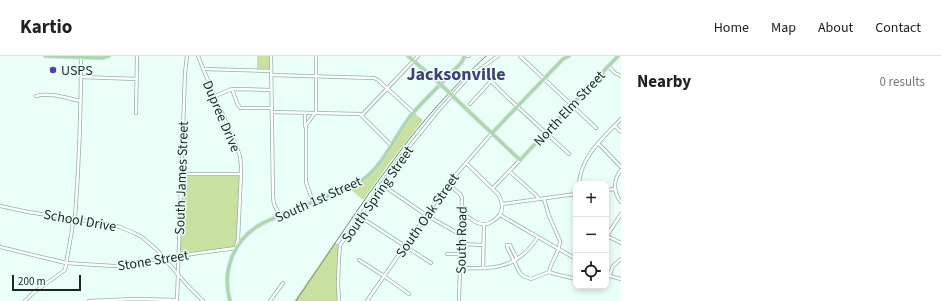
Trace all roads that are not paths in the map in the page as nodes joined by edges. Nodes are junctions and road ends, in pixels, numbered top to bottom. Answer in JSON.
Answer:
{"nodes":[{"id":1,"x":45,"y":56,"type":"edge"},
{"id":2,"x":109,"y":56,"type":"edge"},
{"id":3,"x":137,"y":56,"type":"edge"},
{"id":4,"x":187,"y":56,"type":"edge"},
{"id":5,"x":198,"y":56,"type":"edge"},
{"id":6,"x":271,"y":56,"type":"edge"},
{"id":7,"x":316,"y":56,"type":"edge"},
{"id":8,"x":408,"y":56,"type":"edge"},
{"id":9,"x":418,"y":56,"type":"edge"},
{"id":10,"x":465,"y":56,"type":"edge"},
{"id":11,"x":469,"y":56,"type":"edge"},
{"id":12,"x":498,"y":56,"type":"edge"},
{"id":13,"x":520,"y":56,"type":"edge"},
{"id":14,"x":569,"y":56,"type":"edge"},
{"id":15,"x":618,"y":56,"type":"edge"},
{"id":16,"x":79,"y":57,"type":"edge"},
{"id":17,"x":563,"y":58,"type":"edge"},
{"id":18,"x":414,"y":61,"type":"junction"},
{"id":19,"x":608,"y":66,"type":"junction"},
{"id":20,"x":203,"y":69,"type":"junction"},
{"id":21,"x":480,"y":70,"type":"junction"},
{"id":22,"x":271,"y":71,"type":"junction"},
{"id":23,"x":271,"y":75,"type":"junction"},
{"id":24,"x":316,"y":76,"type":"junction"},
{"id":25,"x":621,"y":76,"type":"edge"},
{"id":26,"x":81,"y":77,"type":"junction"},
{"id":27,"x":137,"y":79,"type":"junction"},
{"id":28,"x":544,"y":79,"type":"junction"},
{"id":29,"x":491,"y":81,"type":"junction"},
{"id":30,"x":388,"y":88,"type":"junction"},
{"id":31,"x":232,"y":89,"type":"junction"},
{"id":32,"x":271,"y":90,"type":"junction"},
{"id":33,"x":36,"y":96,"type":"dead end"},
{"id":34,"x":214,"y":96,"type":"junction"},
{"id":35,"x":80,"y":101,"type":"junction"},
{"id":36,"x":470,"y":104,"type":"dead end"},
{"id":37,"x":571,"y":105,"type":"junction"},
{"id":38,"x":518,"y":107,"type":"junction"},
{"id":39,"x":272,"y":108,"type":"junction"},
{"id":40,"x":272,"y":112,"type":"junction"},
{"id":41,"x":136,"y":113,"type":"dead end"},
{"id":42,"x":305,"y":113,"type":"junction"},
{"id":43,"x":315,"y":113,"type":"junction"},
{"id":44,"x":414,"y":113,"type":"junction"},
{"id":45,"x":362,"y":115,"type":"junction"},
{"id":46,"x":621,"y":119,"type":"edge"},
{"id":47,"x":617,"y":123,"type":"junction"},
{"id":48,"x":615,"y":126,"type":"junction"},
{"id":49,"x":621,"y":126,"type":"edge"},
{"id":50,"x":306,"y":128,"type":"junction"},
{"id":51,"x":596,"y":128,"type":"dead end"},
{"id":52,"x":546,"y":132,"type":"junction"},
{"id":53,"x":621,"y":132,"type":"edge"},
{"id":54,"x":492,"y":133,"type":"junction"},
{"id":55,"x":598,"y":143,"type":"junction"},
{"id":56,"x":391,"y":145,"type":"junction"},
{"id":57,"x":569,"y":154,"type":"dead end"},
{"id":58,"x":520,"y":160,"type":"junction"},
{"id":59,"x":466,"y":163,"type":"junction"},
{"id":60,"x":621,"y":168,"type":"edge"},
{"id":61,"x":509,"y":171,"type":"junction"},
{"id":62,"x":181,"y":174,"type":"junction"},
{"id":63,"x":241,"y":174,"type":"junction"},
{"id":64,"x":580,"y":181,"type":"edge"},
{"id":65,"x":381,"y":184,"type":"junction"},
{"id":66,"x":448,"y":184,"type":"junction"},
{"id":67,"x":493,"y":188,"type":"junction"},
{"id":68,"x":615,"y":189,"type":"junction"},
{"id":69,"x":609,"y":190,"type":"edge"},
{"id":70,"x":573,"y":194,"type":"edge"},
{"id":71,"x":544,"y":198,"type":"junction"},
{"id":72,"x":539,"y":199,"type":"junction"},
{"id":73,"x":313,"y":202,"type":"junction"},
{"id":74,"x":621,"y":202,"type":"edge"},
{"id":75,"x":502,"y":204,"type":"junction"},
{"id":76,"x":0,"y":206,"type":"edge"},
{"id":77,"x":621,"y":214,"type":"edge"},
{"id":78,"x":426,"y":215,"type":"junction"},
{"id":79,"x":462,"y":215,"type":"junction"},
{"id":80,"x":280,"y":216,"type":"junction"},
{"id":81,"x":359,"y":216,"type":"junction"},
{"id":82,"x":500,"y":216,"type":"junction"},
{"id":83,"x":74,"y":218,"type":"junction"},
{"id":84,"x":484,"y":224,"type":"junction"},
{"id":85,"x":609,"y":232,"type":"edge"},
{"id":86,"x":461,"y":235,"type":"junction"},
{"id":87,"x":538,"y":237,"type":"junction"},
{"id":88,"x":609,"y":237,"type":"edge"},
{"id":89,"x":621,"y":243,"type":"edge"},
{"id":90,"x":461,"y":244,"type":"junction"},
{"id":91,"x":483,"y":245,"type":"junction"},
{"id":92,"x":405,"y":246,"type":"junction"},
{"id":93,"x":0,"y":247,"type":"edge"},
{"id":94,"x":236,"y":248,"type":"junction"},
{"id":95,"x":558,"y":249,"type":"junction"},
{"id":96,"x":447,"y":254,"type":"dead end"},
{"id":97,"x":460,"y":254,"type":"junction"},
{"id":98,"x":178,"y":256,"type":"junction"},
{"id":99,"x":573,"y":257,"type":"edge"},
{"id":100,"x":163,"y":258,"type":"junction"},
{"id":101,"x":621,"y":259,"type":"edge"},
{"id":102,"x":359,"y":260,"type":"dead end"},
{"id":103,"x":516,"y":260,"type":"junction"},
{"id":104,"x":66,"y":263,"type":"junction"},
{"id":105,"x":431,"y":263,"type":"dead end"},
{"id":106,"x":460,"y":268,"type":"junction"},
{"id":107,"x":483,"y":268,"type":"junction"},
{"id":108,"x":549,"y":272,"type":"junction"},
{"id":109,"x":609,"y":273,"type":"edge"},
{"id":110,"x":609,"y":275,"type":"edge"},
{"id":111,"x":178,"y":276,"type":"junction"},
{"id":112,"x":384,"y":276,"type":"junction"},
{"id":113,"x":573,"y":278,"type":"edge"},
{"id":114,"x":621,"y":279,"type":"edge"},
{"id":115,"x":282,"y":283,"type":"dead end"},
{"id":116,"x":409,"y":294,"type":"dead end"},
{"id":117,"x":177,"y":300,"type":"edge"},
{"id":118,"x":25,"y":301,"type":"edge"},
{"id":119,"x":90,"y":301,"type":"edge"},
{"id":120,"x":203,"y":301,"type":"edge"},
{"id":121,"x":230,"y":301,"type":"edge"},
{"id":122,"x":270,"y":301,"type":"edge"},
{"id":123,"x":339,"y":301,"type":"edge"},
{"id":124,"x":367,"y":301,"type":"edge"},
{"id":125,"x":459,"y":301,"type":"edge"}],
"edges":[{"from":1,"to":16,"type":"main road"},
{"from":2,"to":16,"type":"main road"},
{"from":3,"to":27,"type":"street"},
{"from":4,"to":62,"type":"street","name":"South James Street"},
{"from":5,"to":20,"type":"street","name":"Dupree Drive"},
{"from":6,"to":22,"type":"street"},
{"from":7,"to":24,"type":"street"},
{"from":8,"to":18,"type":"main road"},
{"from":9,"to":18,"type":"street"},
{"from":10,"to":11,"type":"street"},
{"from":10,"to":44,"type":"main road","name":"South 1st Street"},
{"from":12,"to":21,"type":"street","name":"South Spring Street"},
{"from":13,"to":28,"type":"street"},
{"from":14,"to":17,"type":"main road"},
{"from":15,"to":19,"type":"main road","name":"North Elm Street"},
{"from":16,"to":26,"type":"street"},
{"from":17,"to":28,"type":"main road"},
{"from":18,"to":30,"type":"street"},
{"from":18,"to":54,"type":"main road","bridge":true},
{"from":19,"to":25,"type":"street"},
{"from":19,"to":37,"type":"main road","name":"North Elm Street"},
{"from":20,"to":22,"type":"street"},
{"from":20,"to":34,"type":"street","name":"Dupree Drive"},
{"from":21,"to":29,"type":"street"},
{"from":21,"to":65,"type":"street","name":"South Spring Street"},
{"from":22,"to":23,"type":"street"},
{"from":23,"to":24,"type":"street"},
{"from":23,"to":32,"type":"street"},
{"from":24,"to":30,"type":"street"},
{"from":24,"to":43,"type":"street"},
{"from":26,"to":27,"type":"street"},
{"from":26,"to":35,"type":"street"},
{"from":27,"to":41,"type":"street"},
{"from":28,"to":37,"type":"street"},
{"from":28,"to":38,"type":"main road"},
{"from":29,"to":36,"type":"street"},
{"from":29,"to":38,"type":"street"},
{"from":30,"to":44,"type":"street"},
{"from":30,"to":45,"type":"street"},
{"from":31,"to":32,"type":"street"},
{"from":31,"to":34,"type":"street"},
{"from":31,"to":39,"type":"street"},
{"from":32,"to":39,"type":"street"},
{"from":33,"to":35,"type":"street"},
{"from":34,"to":63,"type":"street","name":"Dupree Drive"},
{"from":35,"to":83,"type":"street"},
{"from":37,"to":51,"type":"street"},
{"from":37,"to":52,"type":"main road","name":"North Elm Street"},
{"from":38,"to":52,"type":"street"},
{"from":38,"to":54,"type":"main road"},
{"from":39,"to":40,"type":"street"},
{"from":40,"to":42,"type":"street"},
{"from":40,"to":80,"type":"street"},
{"from":42,"to":43,"type":"street"},
{"from":42,"to":50,"type":"street"},
{"from":43,"to":45,"type":"street"},
{"from":43,"to":50,"type":"street"},
{"from":44,"to":56,"type":"main road","name":"South 1st Street"},
{"from":45,"to":56,"type":"street"},
{"from":46,"to":47,"type":"street"},
{"from":47,"to":48,"type":"street"},
{"from":47,"to":49,"type":"street"},
{"from":48,"to":53,"type":"street"},
{"from":48,"to":55,"type":"street"},
{"from":50,"to":73,"type":"street"},
{"from":52,"to":57,"type":"street"},
{"from":52,"to":58,"type":"main road","name":"North Elm Street"},
{"from":54,"to":58,"type":"main road"},
{"from":54,"to":59,"type":"street","name":"South Oak Street"},
{"from":55,"to":60,"type":"street"},
{"from":55,"to":64,"type":"street"},
{"from":56,"to":73,"type":"main road","name":"South 1st Street"},
{"from":58,"to":61,"type":"street"},
{"from":59,"to":66,"type":"street","name":"South Oak Street"},
{"from":59,"to":67,"type":"street"},
{"from":60,"to":68,"type":"street"},
{"from":61,"to":67,"type":"street"},
{"from":61,"to":72,"type":"street"},
{"from":62,"to":63,"type":"street"},
{"from":62,"to":98,"type":"street","name":"South James Street"},
{"from":63,"to":94,"type":"street","name":"Dupree Drive"},
{"from":65,"to":78,"type":"street"},
{"from":65,"to":81,"type":"street","name":"South Spring Street"},
{"from":66,"to":78,"type":"street","name":"South Oak Street"},
{"from":66,"to":79,"type":"street","name":"South Road"},
{"from":67,"to":75,"type":"street"},
{"from":68,"to":69,"type":"street"},
{"from":68,"to":74,"type":"street"},
{"from":70,"to":71,"type":"street"},
{"from":71,"to":72,"type":"street"},
{"from":71,"to":95,"type":"street"},
{"from":72,"to":75,"type":"street"},
{"from":73,"to":80,"type":"main road","name":"South 1st Street"},
{"from":75,"to":82,"type":"street"},
{"from":76,"to":83,"type":"street","name":"School Drive"},
{"from":77,"to":85,"type":"street"},
{"from":78,"to":86,"type":"street"},
{"from":78,"to":92,"type":"street","name":"South Oak Street"},
{"from":79,"to":84,"type":"street"},
{"from":79,"to":86,"type":"street","name":"South Road"},
{"from":80,"to":94,"type":"main road","name":"South 1st Street"},
{"from":81,"to":92,"type":"street"},
{"from":81,"to":123,"type":"street","name":"South Spring Street"},
{"from":82,"to":84,"type":"street"},
{"from":82,"to":87,"type":"street"},
{"from":83,"to":100,"type":"street","name":"School Drive"},
{"from":83,"to":104,"type":"street"},
{"from":84,"to":91,"type":"street"},
{"from":86,"to":90,"type":"street","name":"South Road"},
{"from":87,"to":95,"type":"street"},
{"from":87,"to":103,"type":"street"},
{"from":88,"to":89,"type":"street"},
{"from":90,"to":91,"type":"street"},
{"from":90,"to":97,"type":"street","name":"South Road"},
{"from":91,"to":107,"type":"street"},
{"from":92,"to":105,"type":"street"},
{"from":92,"to":112,"type":"street","name":"South Oak Street"},
{"from":93,"to":104,"type":"street","name":"Stone Street"},
{"from":94,"to":98,"type":"street","name":"Stone Street"},
{"from":94,"to":121,"type":"main road","name":"South 1st Street"},
{"from":95,"to":99,"type":"street"},
{"from":95,"to":108,"type":"street"},
{"from":96,"to":97,"type":"street"},
{"from":97,"to":106,"type":"street","name":"South Road"},
{"from":98,"to":100,"type":"street","name":"Stone Street"},
{"from":98,"to":111,"type":"street","name":"South James Street"},
{"from":100,"to":104,"type":"street","name":"Stone Street"},
{"from":100,"to":111,"type":"street","name":"School Drive"},
{"from":101,"to":109,"type":"street"},
{"from":102,"to":112,"type":"street"},
{"from":103,"to":103,"type":"street"},
{"from":103,"to":107,"type":"street"},
{"from":103,"to":108,"type":"street"},
{"from":104,"to":118,"type":"street"},
{"from":106,"to":107,"type":"street"},
{"from":106,"to":125,"type":"street","name":"South Road"},
{"from":108,"to":113,"type":"street"},
{"from":110,"to":114,"type":"street"},
{"from":111,"to":117,"type":"street","name":"South James Street"},
{"from":111,"to":120,"type":"street","name":"School Drive"},
{"from":112,"to":116,"type":"street"},
{"from":112,"to":124,"type":"street","name":"South Oak Street"},
{"from":115,"to":122,"type":"street"},
{"from":117,"to":119,"type":"street"}]}
